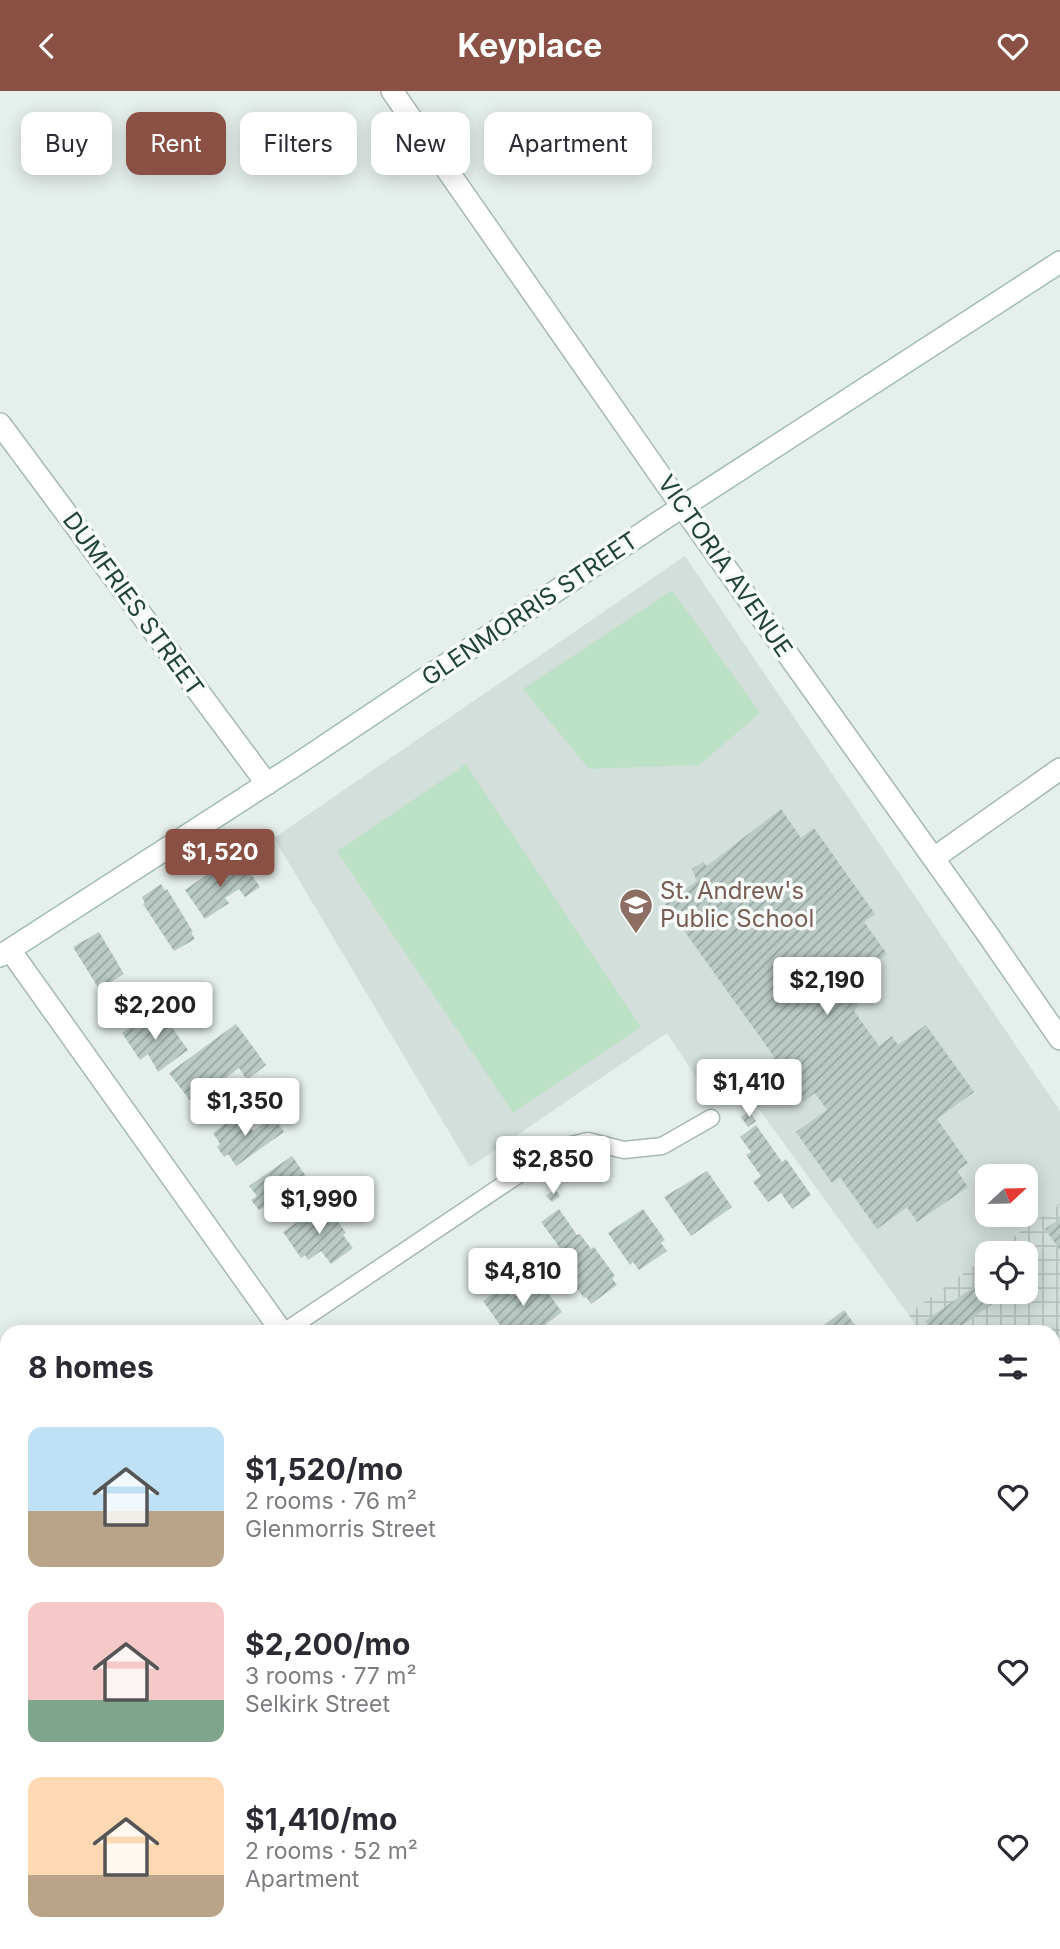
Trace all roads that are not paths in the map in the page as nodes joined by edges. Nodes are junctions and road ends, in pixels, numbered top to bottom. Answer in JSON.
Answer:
{"nodes":[{"id":1,"x":392,"y":91,"type":"edge"},
{"id":2,"x":1060,"y":262,"type":"edge"},
{"id":3,"x":0,"y":423,"type":"edge"},
{"id":4,"x":683,"y":506,"type":"junction"},
{"id":5,"x":1060,"y":769,"type":"edge"},
{"id":6,"x":267,"y":784,"type":"junction"},
{"id":7,"x":934,"y":858,"type":"junction"},
{"id":8,"x":5,"y":953,"type":"edge"},
{"id":9,"x":1060,"y":1039,"type":"edge"},
{"id":10,"x":711,"y":1118,"type":"dead end"},
{"id":11,"x":278,"y":1325,"type":"edge"},
{"id":12,"x":293,"y":1325,"type":"edge"}],
"edges":[{"from":1,"to":4,"type":"street","name":"VICTORIA AVENUE"},
{"from":2,"to":4,"type":"street","name":"GLENMORRIS STREET"},
{"from":3,"to":6,"type":"street","name":"DUMFRIES STREET"},
{"from":4,"to":6,"type":"street","name":"GLENMORRIS STREET"},
{"from":4,"to":7,"type":"street","name":"VICTORIA AVENUE"},
{"from":5,"to":7,"type":"street"},
{"from":6,"to":8,"type":"street","name":"GLENMORRIS STREET"},
{"from":7,"to":9,"type":"street","name":"VICTORIA AVENUE"},
{"from":8,"to":11,"type":"street"},
{"from":10,"to":12,"type":"lane"}]}
